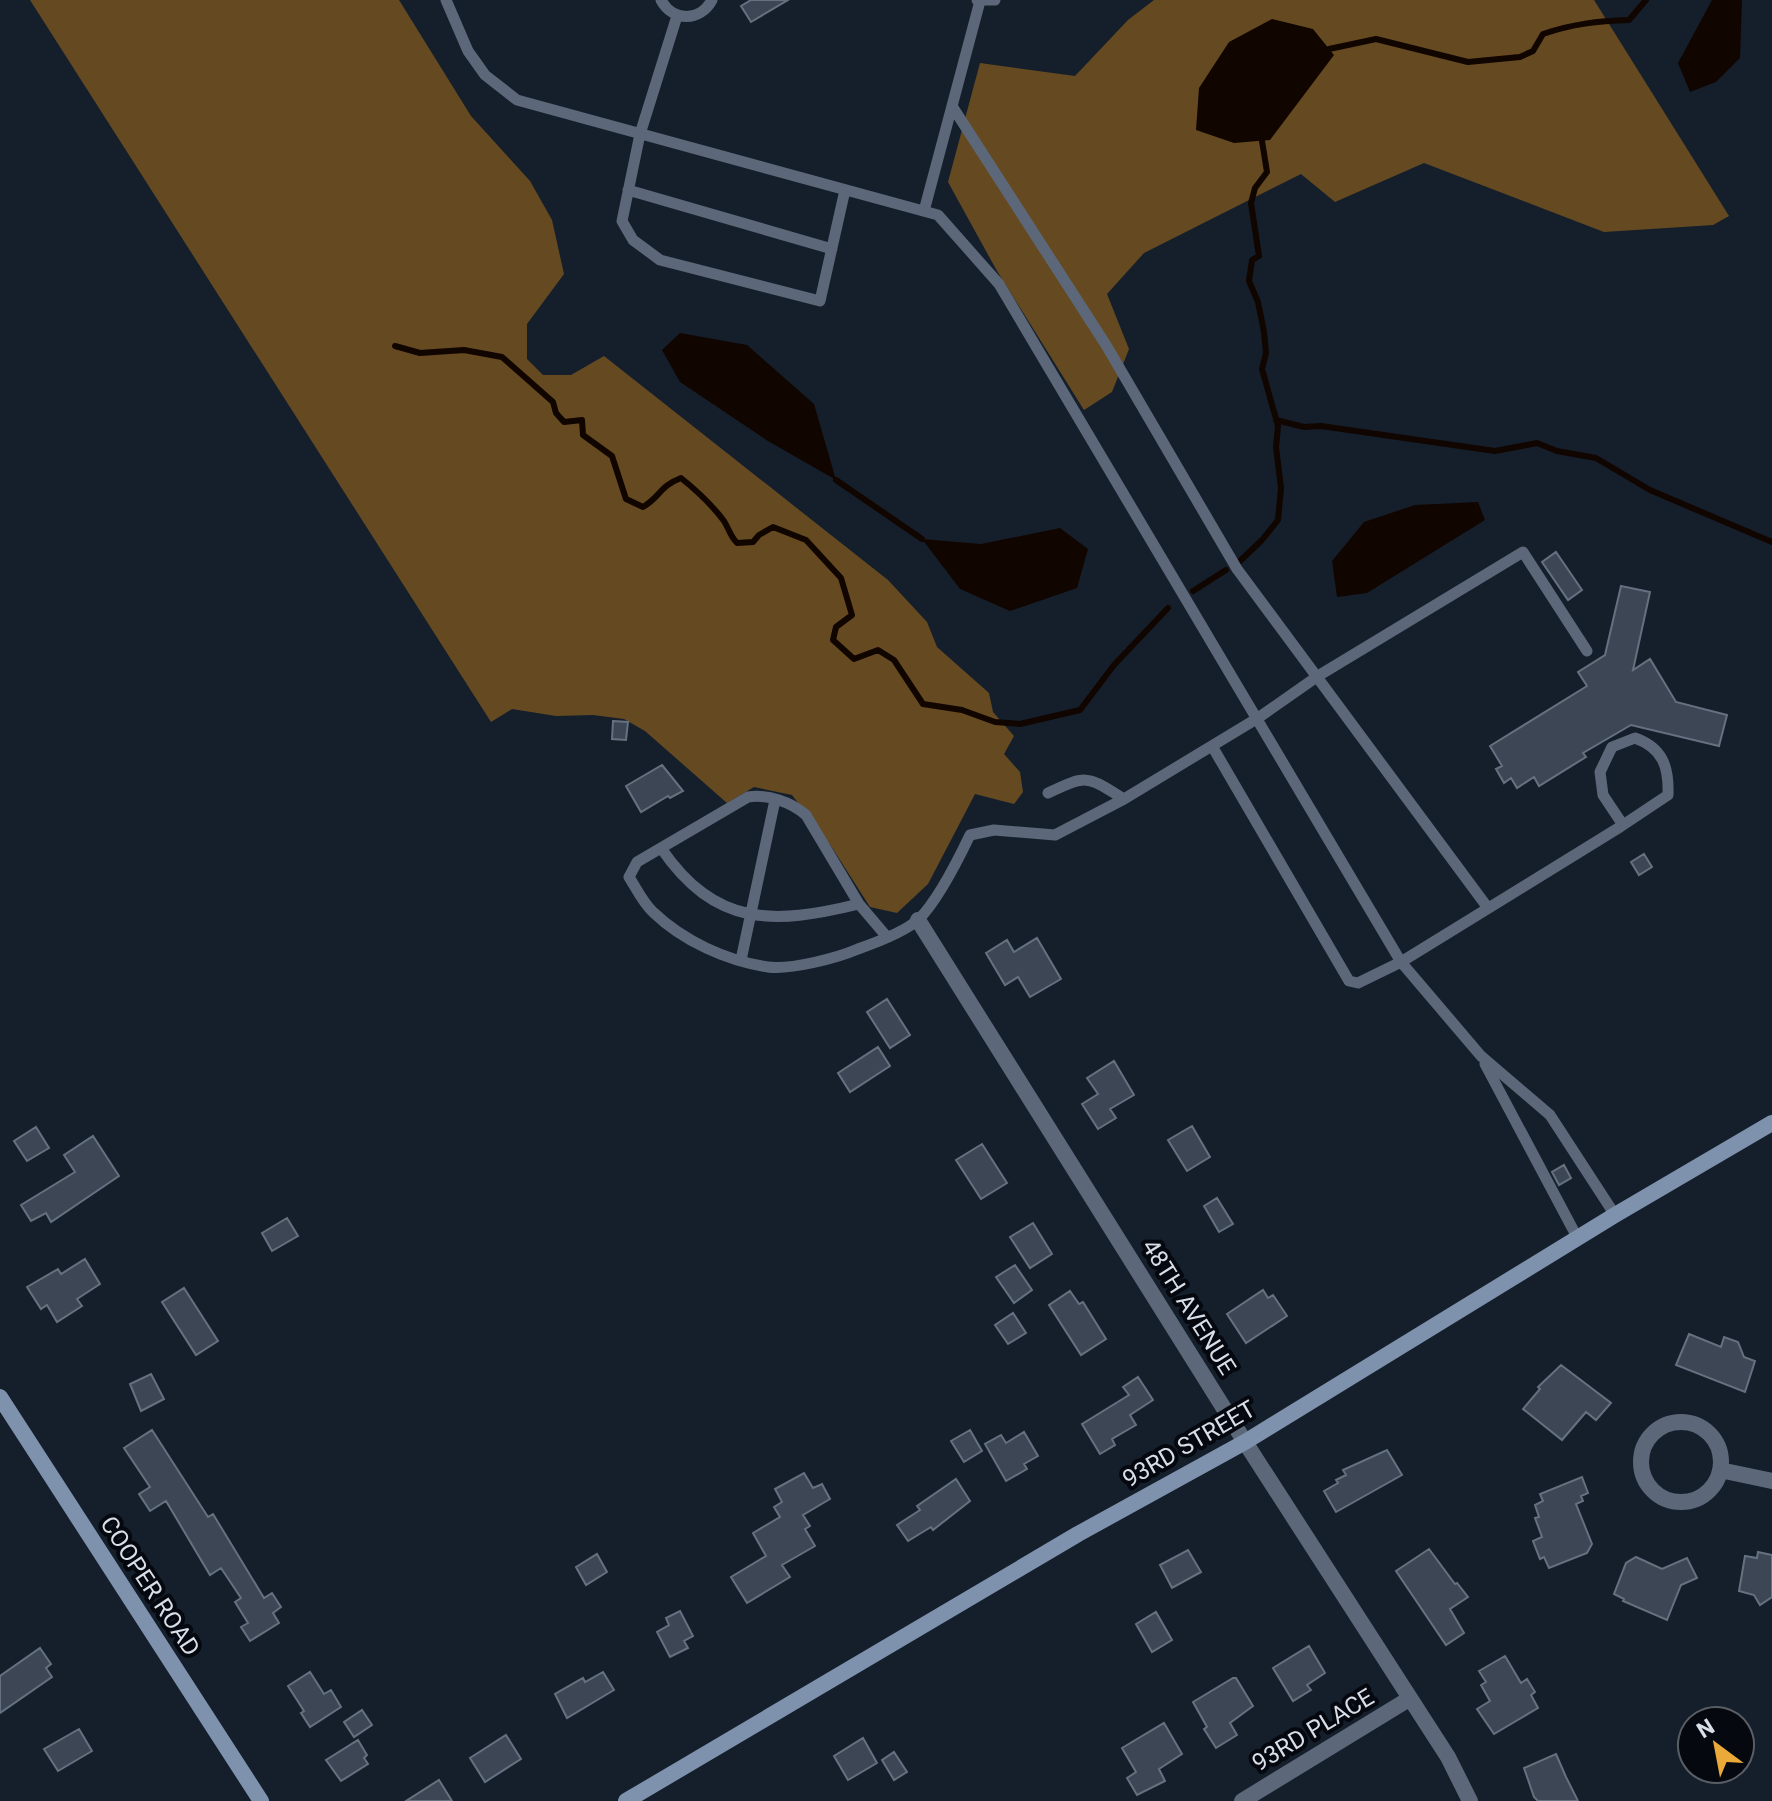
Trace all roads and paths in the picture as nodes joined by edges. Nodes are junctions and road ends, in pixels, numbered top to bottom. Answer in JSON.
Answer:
{"nodes":[{"id":1,"x":446,"y":0,"type":"edge"},
{"id":2,"x":661,"y":0,"type":"edge"},
{"id":3,"x":712,"y":0,"type":"edge"},
{"id":4,"x":978,"y":0,"type":"edge"},
{"id":5,"x":995,"y":0,"type":"edge"},
{"id":6,"x":677,"y":16,"type":"junction"},
{"id":7,"x":952,"y":106,"type":"junction"},
{"id":8,"x":640,"y":134,"type":"junction"},
{"id":9,"x":628,"y":190,"type":"junction"},
{"id":10,"x":845,"y":190,"type":"junction"},
{"id":11,"x":924,"y":211,"type":"junction"},
{"id":12,"x":832,"y":249,"type":"junction"},
{"id":13,"x":1587,"y":651,"type":"dead end"},
{"id":14,"x":1318,"y":676,"type":"junction"},
{"id":15,"x":1258,"y":718,"type":"junction"},
{"id":16,"x":1212,"y":746,"type":"junction"},
{"id":17,"x":1048,"y":793,"type":"dead end"},
{"id":18,"x":1124,"y":799,"type":"junction"},
{"id":19,"x":775,"y":800,"type":"junction"},
{"id":20,"x":1623,"y":825,"type":"junction"},
{"id":21,"x":661,"y":848,"type":"junction"},
{"id":22,"x":859,"y":904,"type":"junction"},
{"id":23,"x":1488,"y":908,"type":"junction"},
{"id":24,"x":751,"y":914,"type":"junction"},
{"id":25,"x":918,"y":920,"type":"junction"},
{"id":26,"x":887,"y":937,"type":"junction"},
{"id":27,"x":741,"y":960,"type":"junction"},
{"id":28,"x":1401,"y":962,"type":"junction"},
{"id":29,"x":1481,"y":1056,"type":"junction"},
{"id":30,"x":1772,"y":1123,"type":"edge"},
{"id":31,"x":1615,"y":1215,"type":"junction"},
{"id":32,"x":1577,"y":1237,"type":"junction"},
{"id":33,"x":0,"y":1397,"type":"edge"},
{"id":34,"x":1245,"y":1442,"type":"junction"},
{"id":35,"x":1720,"y":1470,"type":"junction"},
{"id":36,"x":1772,"y":1481,"type":"edge"},
{"id":37,"x":1409,"y":1699,"type":"junction"},
{"id":38,"x":261,"y":1801,"type":"edge"},
{"id":39,"x":626,"y":1801,"type":"edge"},
{"id":40,"x":1242,"y":1801,"type":"edge"},
{"id":41,"x":1470,"y":1801,"type":"edge"}],
"edges":[{"from":1,"to":8,"type":"lane"},
{"from":2,"to":6,"type":"lane"},
{"from":3,"to":6,"type":"lane"},
{"from":4,"to":5,"type":"lane"},
{"from":4,"to":7,"type":"lane"},
{"from":6,"to":8,"type":"lane"},
{"from":7,"to":11,"type":"lane"},
{"from":7,"to":14,"type":"lane"},
{"from":8,"to":9,"type":"lane"},
{"from":8,"to":10,"type":"lane"},
{"from":9,"to":12,"type":"lane"},
{"from":9,"to":12,"type":"lane"},
{"from":10,"to":11,"type":"lane"},
{"from":10,"to":12,"type":"lane"},
{"from":11,"to":15,"type":"lane"},
{"from":13,"to":14,"type":"lane"},
{"from":14,"to":15,"type":"lane"},
{"from":14,"to":23,"type":"lane"},
{"from":15,"to":16,"type":"lane"},
{"from":15,"to":28,"type":"lane"},
{"from":16,"to":18,"type":"lane"},
{"from":16,"to":28,"type":"lane"},
{"from":17,"to":18,"type":"lane"},
{"from":18,"to":25,"type":"lane"},
{"from":19,"to":21,"type":"lane"},
{"from":19,"to":22,"type":"lane"},
{"from":19,"to":24,"type":"lane"},
{"from":20,"to":20,"type":"lane"},
{"from":20,"to":23,"type":"lane"},
{"from":21,"to":24,"type":"lane"},
{"from":21,"to":27,"type":"lane"},
{"from":22,"to":24,"type":"lane"},
{"from":22,"to":26,"type":"lane"},
{"from":23,"to":28,"type":"lane"},
{"from":24,"to":27,"type":"lane"},
{"from":25,"to":26,"type":"lane"},
{"from":25,"to":34,"type":"street","name":"48TH AVENUE"},
{"from":26,"to":27,"type":"lane"},
{"from":28,"to":29,"type":"lane"},
{"from":29,"to":31,"type":"lane"},
{"from":29,"to":32,"type":"lane"},
{"from":30,"to":31,"type":"street","name":"93RD STREET"},
{"from":31,"to":32,"type":"street","name":"93RD STREET"},
{"from":32,"to":34,"type":"street","name":"93RD STREET"},
{"from":33,"to":38,"type":"street","name":"COOPER ROAD"},
{"from":34,"to":37,"type":"street","name":"48TH AVENUE"},
{"from":34,"to":39,"type":"street","name":"93RD STREET"},
{"from":35,"to":35,"type":"street"},
{"from":35,"to":36,"type":"street"},
{"from":37,"to":40,"type":"street","name":"93RD PLACE"},
{"from":37,"to":41,"type":"street","name":"48TH AVENUE"}]}
